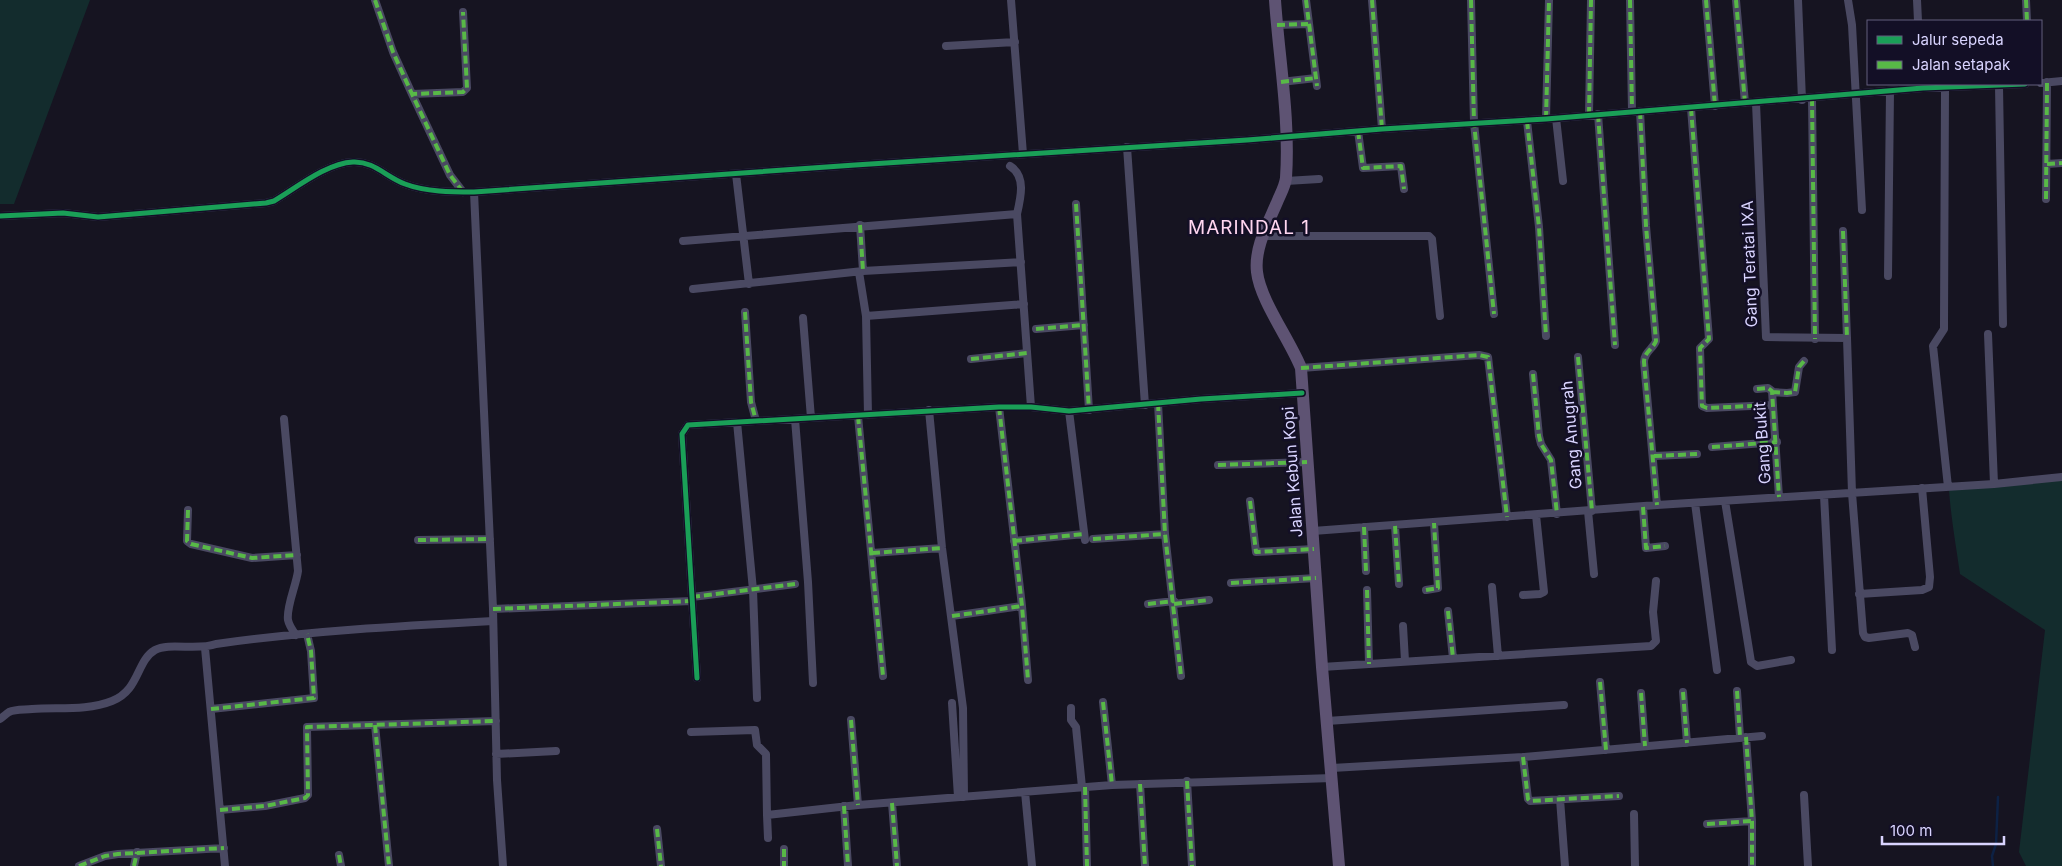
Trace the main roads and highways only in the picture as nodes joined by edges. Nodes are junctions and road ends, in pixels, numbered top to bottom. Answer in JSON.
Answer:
{"nodes":[{"id":1,"x":1275,"y":0,"type":"edge"},
{"id":2,"x":1339,"y":866,"type":"edge"}],
"edges":[{"from":1,"to":2,"type":"main road","name":"Jalan Kebun Kopi"}]}
